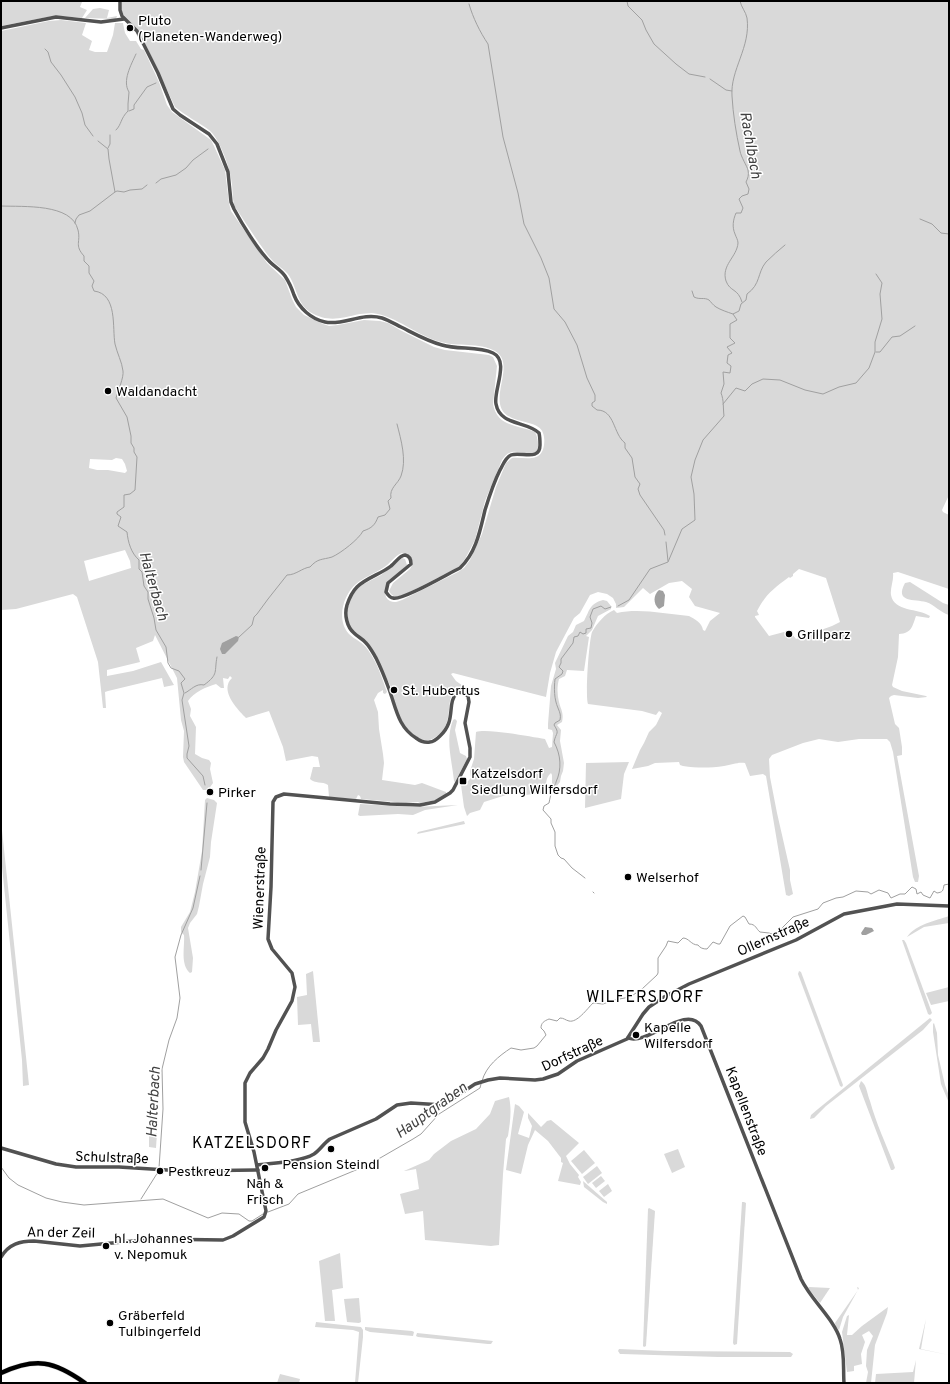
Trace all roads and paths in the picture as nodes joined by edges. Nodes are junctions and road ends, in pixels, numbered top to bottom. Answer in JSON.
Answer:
{"nodes":[{"id":1,"x":120,"y":1,"type":"edge"},
{"id":2,"x":124,"y":19,"type":"junction"},
{"id":3,"x":1,"y":28,"type":"edge"},
{"id":4,"x":949,"y":906,"type":"edge"},
{"id":5,"x":628,"y":1038,"type":"junction"},
{"id":6,"x":1,"y":1148,"type":"edge"},
{"id":7,"x":257,"y":1165,"type":"junction"},
{"id":8,"x":258,"y":1170,"type":"junction"},
{"id":9,"x":265,"y":1214,"type":"joint"},
{"id":10,"x":1,"y":1257,"type":"edge"},
{"id":11,"x":1,"y":1373,"type":"edge"},
{"id":12,"x":85,"y":1383,"type":"edge"},
{"id":13,"x":844,"y":1383,"type":"edge"}],
"edges":[{"from":1,"to":2,"type":"street"},
{"from":2,"to":3,"type":"street"},
{"from":2,"to":7,"type":"street","name":"Wienerstraße"},
{"from":4,"to":5,"type":"street","name":"Ollernstraße"},
{"from":5,"to":7,"type":"street","name":"Dorfstraße"},
{"from":5,"to":13,"type":"street","name":"Kapellenstraße"},
{"from":6,"to":8,"type":"street","name":"Schulstraße"},
{"from":7,"to":8,"type":"street","name":"Wienerstraße"},
{"from":8,"to":9,"type":"street","name":"Wienerstraße"},
{"from":9,"to":10,"type":"street","name":"An der Zeil"},
{"from":11,"to":12,"type":"main road"}]}
